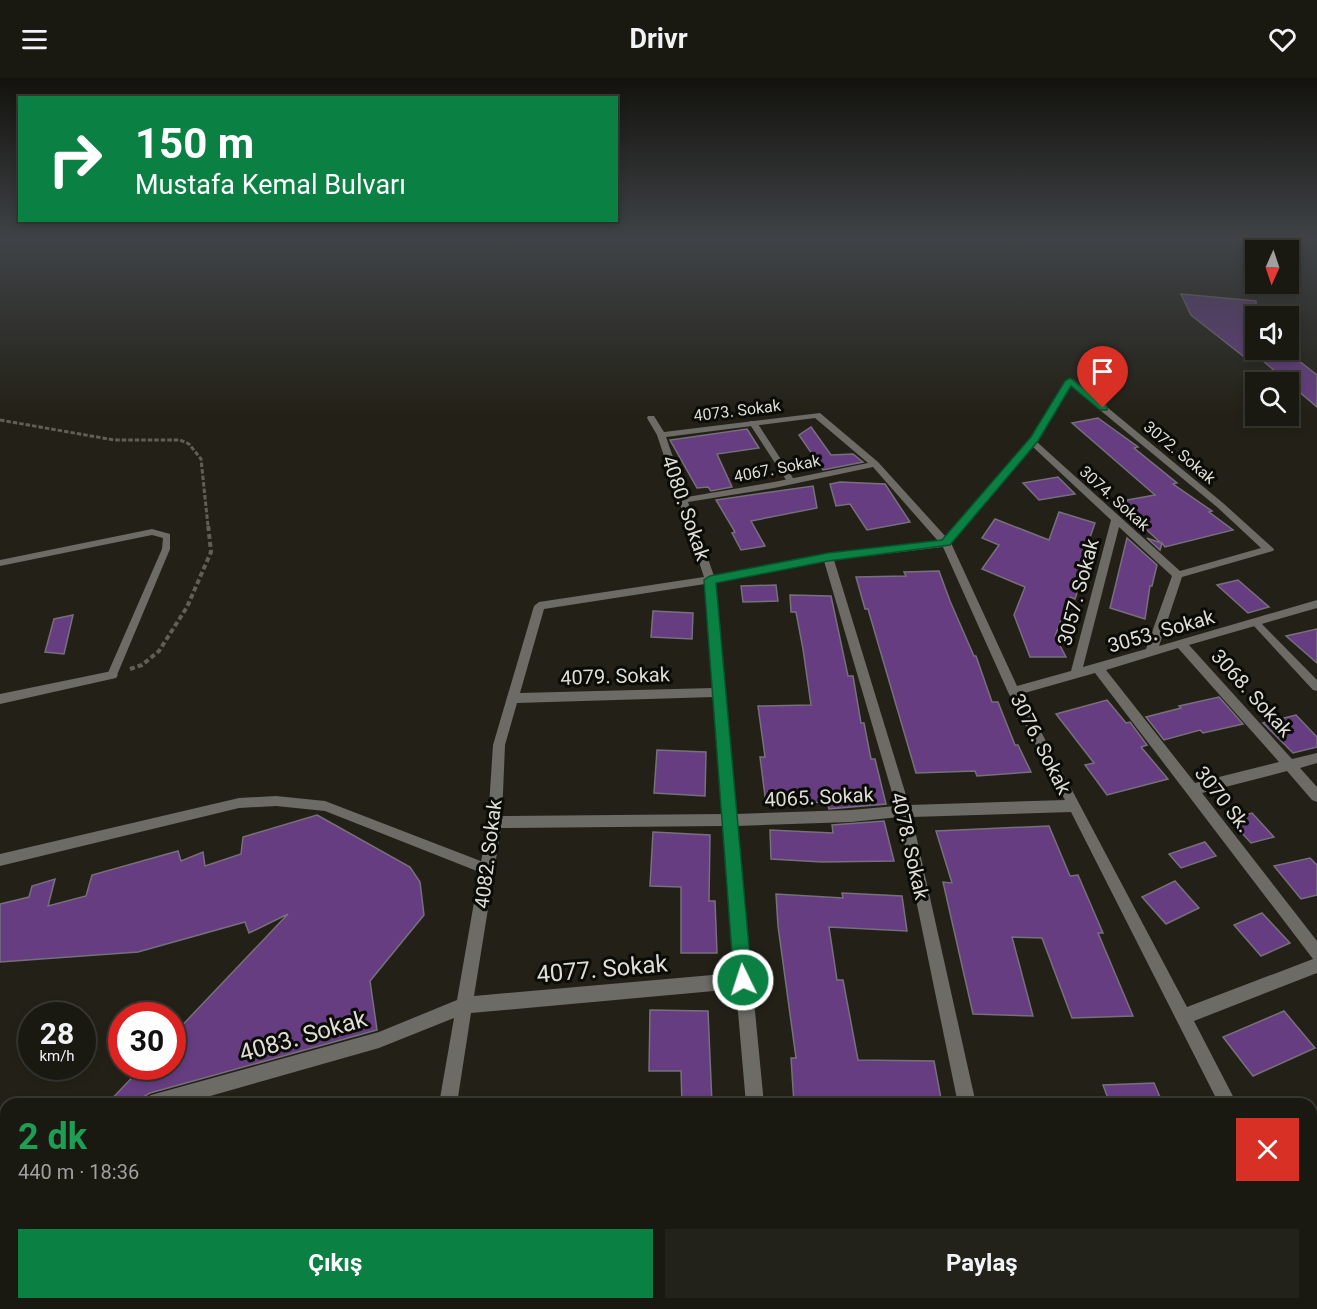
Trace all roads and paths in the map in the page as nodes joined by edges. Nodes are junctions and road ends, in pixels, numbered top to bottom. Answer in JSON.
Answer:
{"nodes":[{"id":1,"x":817,"y":415,"type":"joint"},
{"id":2,"x":651,"y":418,"type":"dead end"},
{"id":3,"x":0,"y":420,"type":"edge"},
{"id":4,"x":753,"y":423,"type":"junction"},
{"id":5,"x":661,"y":435,"type":"junction"},
{"id":6,"x":1032,"y":442,"type":"junction"},
{"id":7,"x":875,"y":464,"type":"junction"},
{"id":8,"x":791,"y":481,"type":"junction"},
{"id":9,"x":684,"y":500,"type":"junction"},
{"id":10,"x":1116,"y":520,"type":"junction"},
{"id":11,"x":946,"y":543,"type":"junction"},
{"id":12,"x":828,"y":557,"type":"junction"},
{"id":13,"x":0,"y":563,"type":"edge"},
{"id":14,"x":1178,"y":574,"type":"junction"},
{"id":15,"x":710,"y":580,"type":"junction"},
{"id":16,"x":1314,"y":609,"type":"edge"},
{"id":17,"x":1256,"y":623,"type":"junction"},
{"id":18,"x":1181,"y":644,"type":"junction"},
{"id":19,"x":1151,"y":652,"type":"junction"},
{"id":20,"x":1098,"y":668,"type":"junction"},
{"id":21,"x":1076,"y":673,"type":"junction"},
{"id":22,"x":112,"y":675,"type":"junction"},
{"id":23,"x":1317,"y":687,"type":"edge"},
{"id":24,"x":720,"y":692,"type":"junction"},
{"id":25,"x":1014,"y":692,"type":"junction"},
{"id":26,"x":511,"y":698,"type":"junction"},
{"id":27,"x":0,"y":699,"type":"edge"},
{"id":28,"x":1317,"y":758,"type":"edge"},
{"id":29,"x":1291,"y":765,"type":"junction"},
{"id":30,"x":1191,"y":790,"type":"junction"},
{"id":31,"x":1317,"y":796,"type":"edge"},
{"id":32,"x":1073,"y":806,"type":"junction"},
{"id":33,"x":904,"y":811,"type":"junction"},
{"id":34,"x":731,"y":820,"type":"junction"},
{"id":35,"x":495,"y":822,"type":"junction"},
{"id":36,"x":0,"y":860,"type":"edge"},
{"id":37,"x":487,"y":869,"type":"junction"},
{"id":38,"x":1317,"y":953,"type":"edge"},
{"id":39,"x":1317,"y":965,"type":"edge"},
{"id":40,"x":743,"y":980,"type":"junction"},
{"id":41,"x":466,"y":1005,"type":"junction"},
{"id":42,"x":1183,"y":1017,"type":"junction"},
{"id":43,"x":172,"y":1098,"type":"edge"},
{"id":44,"x":449,"y":1098,"type":"edge"},
{"id":45,"x":754,"y":1098,"type":"edge"},
{"id":46,"x":966,"y":1098,"type":"edge"},
{"id":47,"x":1225,"y":1098,"type":"edge"}],
"edges":[{"from":1,"to":4,"type":"street","name":"4073. Sokak"},
{"from":1,"to":7,"type":"street","name":"3076. Sokak"},
{"from":2,"to":5,"type":"street","name":"4080. Sokak"},
{"from":3,"to":22,"type":"path"},
{"from":4,"to":5,"type":"street","name":"4073. Sokak"},
{"from":4,"to":8,"type":"lane"},
{"from":5,"to":9,"type":"street","name":"4080. Sokak"},
{"from":6,"to":10,"type":"street","name":"3074. Sokak"},
{"from":6,"to":11,"type":"street"},
{"from":6,"to":14,"type":"street","name":"3072. Sokak"},
{"from":7,"to":8,"type":"street","name":"4067. Sokak"},
{"from":7,"to":11,"type":"street","name":"3076. Sokak"},
{"from":8,"to":9,"type":"street","name":"4067. Sokak"},
{"from":9,"to":15,"type":"street","name":"4080. Sokak"},
{"from":10,"to":14,"type":"street","name":"3074. Sokak"},
{"from":10,"to":21,"type":"street","name":"3057. Sokak"},
{"from":11,"to":12,"type":"street"},
{"from":11,"to":25,"type":"street","name":"3076. Sokak"},
{"from":12,"to":15,"type":"street"},
{"from":12,"to":33,"type":"street","name":"4078. Sokak"},
{"from":13,"to":22,"type":"lane"},
{"from":14,"to":19,"type":"street"},
{"from":15,"to":24,"type":"street","name":"4080. Sokak"},
{"from":15,"to":26,"type":"street","name":"4082. Sokak"},
{"from":16,"to":17,"type":"street","name":"3053. Sokak"},
{"from":17,"to":18,"type":"street","name":"3053. Sokak"},
{"from":17,"to":23,"type":"lane"},
{"from":18,"to":19,"type":"street","name":"3053. Sokak"},
{"from":18,"to":29,"type":"street","name":"3068. Sokak"},
{"from":19,"to":20,"type":"street","name":"3053. Sokak"},
{"from":20,"to":21,"type":"street","name":"3053. Sokak"},
{"from":20,"to":30,"type":"street","name":"3070 Sk."},
{"from":21,"to":25,"type":"street","name":"3053. Sokak"},
{"from":22,"to":27,"type":"street"},
{"from":24,"to":26,"type":"street","name":"4079. Sokak"},
{"from":24,"to":34,"type":"street","name":"4080. Sokak"},
{"from":25,"to":32,"type":"street","name":"3076. Sokak"},
{"from":26,"to":35,"type":"street","name":"4082. Sokak"},
{"from":28,"to":29,"type":"street"},
{"from":29,"to":30,"type":"street"},
{"from":29,"to":31,"type":"street","name":"3068. Sokak"},
{"from":30,"to":38,"type":"street","name":"3070 Sk."},
{"from":32,"to":33,"type":"street","name":"4065. Sokak"},
{"from":32,"to":42,"type":"street","name":"3076. Sokak"},
{"from":33,"to":34,"type":"street","name":"4065. Sokak"},
{"from":33,"to":46,"type":"street","name":"4078. Sokak"},
{"from":34,"to":35,"type":"street","name":"4065. Sokak"},
{"from":34,"to":40,"type":"street","name":"4080. Sokak"},
{"from":35,"to":37,"type":"street","name":"4082. Sokak"},
{"from":36,"to":37,"type":"lane"},
{"from":37,"to":41,"type":"street","name":"4082. Sokak"},
{"from":39,"to":42,"type":"street"},
{"from":40,"to":41,"type":"street","name":"4077. Sokak"},
{"from":40,"to":45,"type":"street","name":"4080. Sokak"},
{"from":41,"to":43,"type":"street","name":"4083. Sokak"},
{"from":41,"to":44,"type":"street","name":"4082. Sokak"},
{"from":42,"to":47,"type":"street","name":"3076. Sokak"}]}
